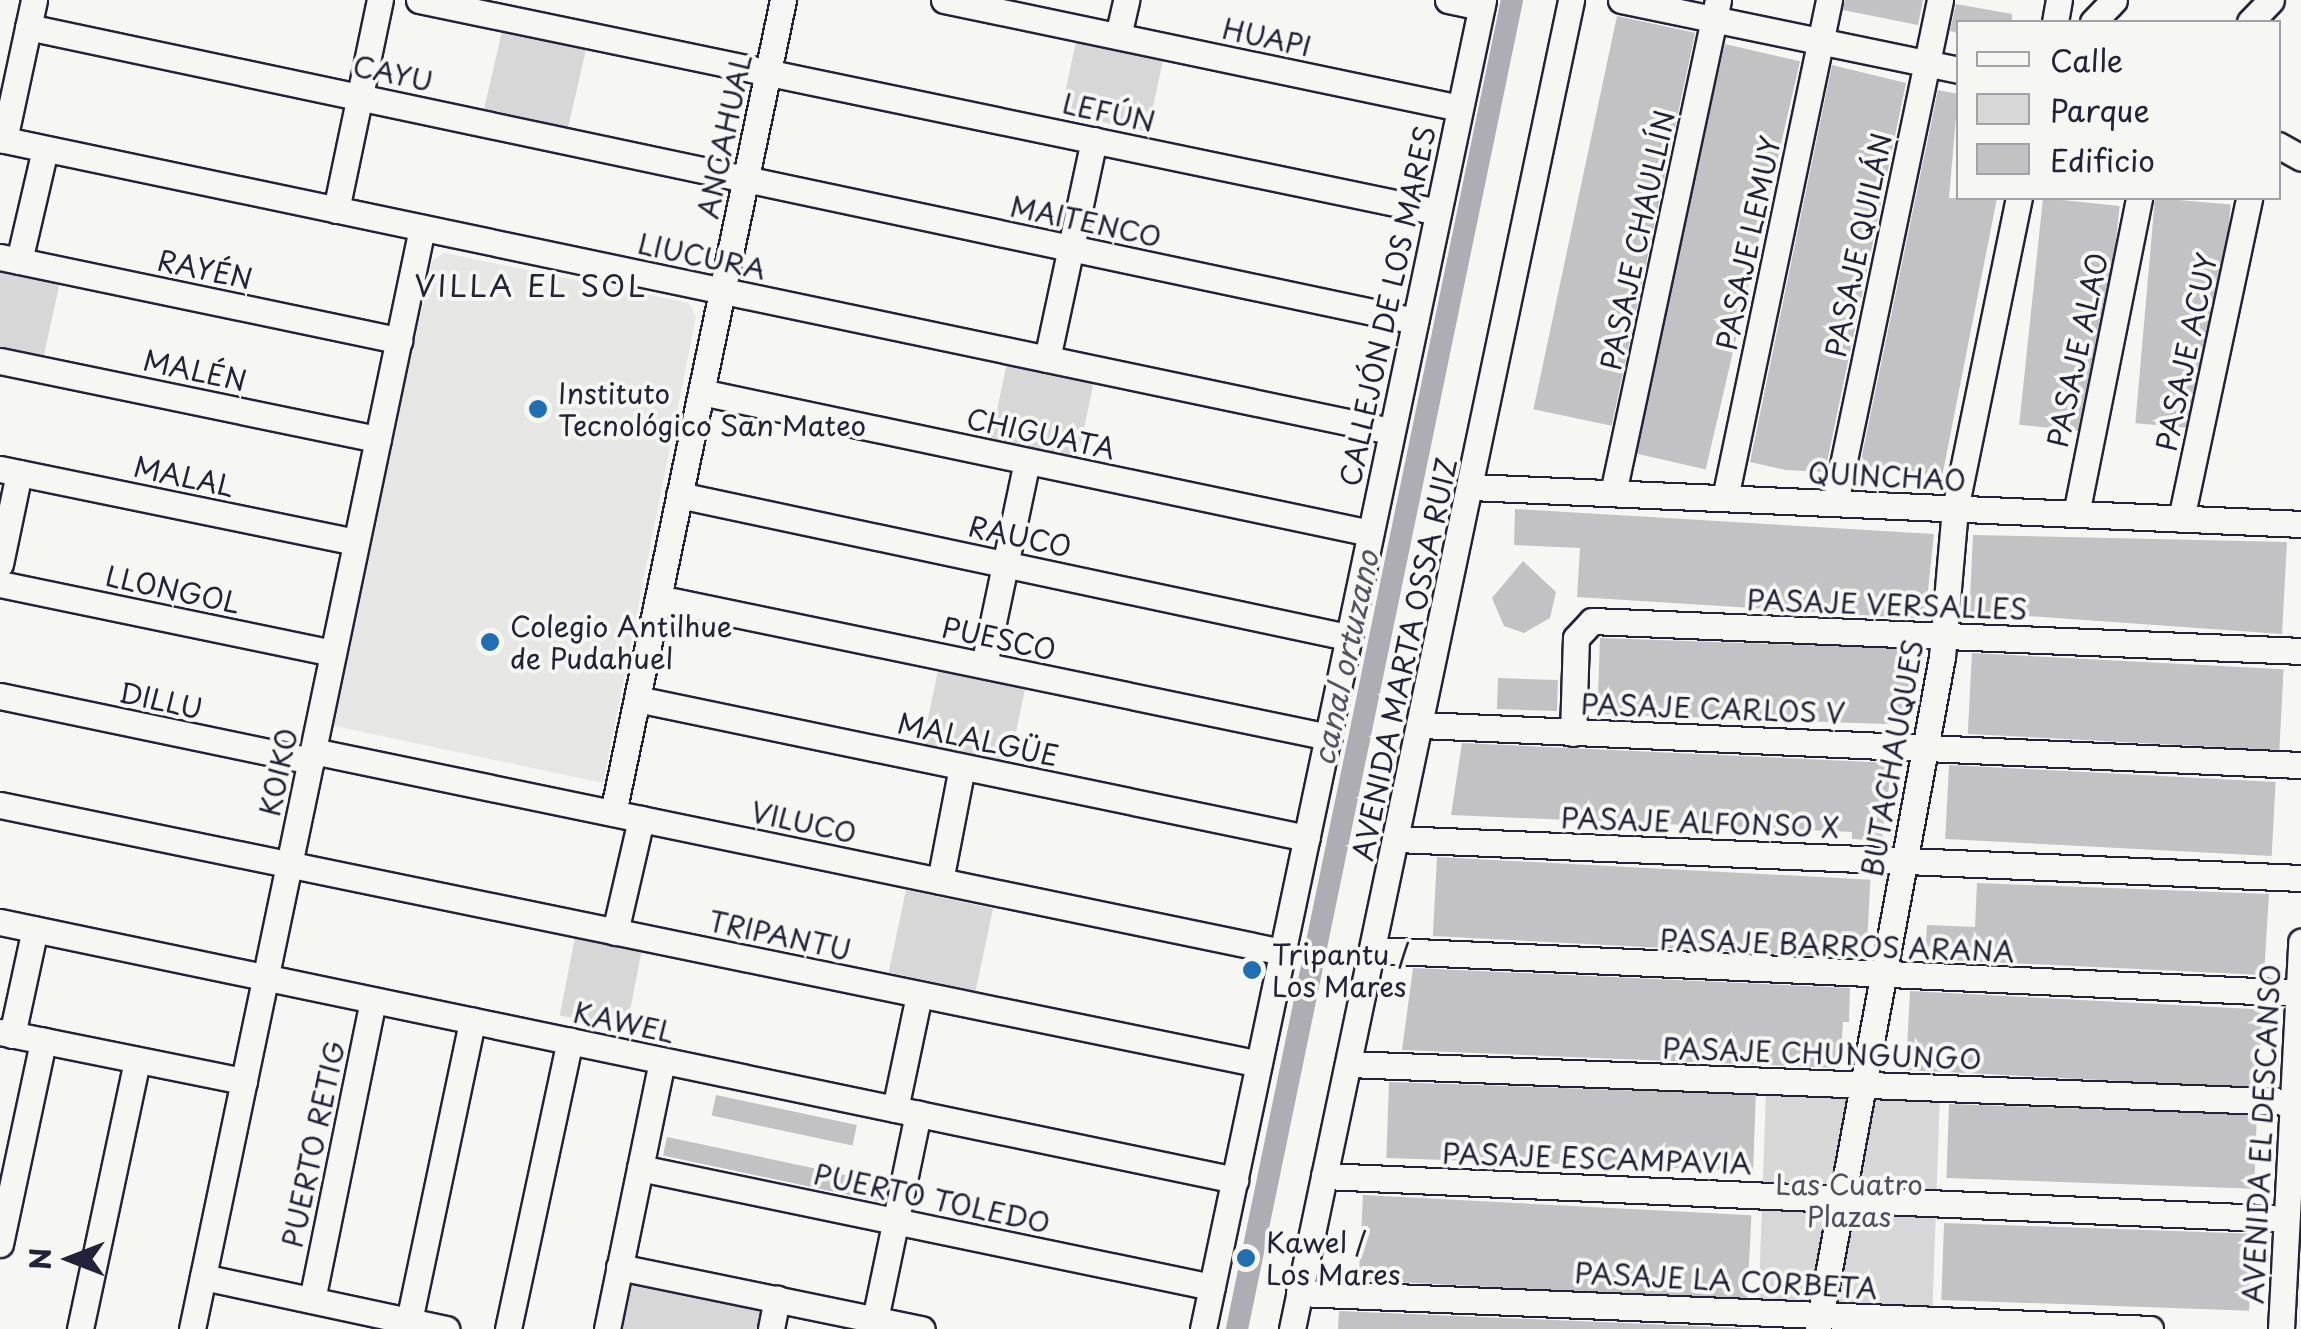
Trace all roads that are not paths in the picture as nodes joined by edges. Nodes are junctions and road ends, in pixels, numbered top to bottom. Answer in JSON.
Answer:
{"nodes":[{"id":1,"x":34,"y":0,"type":"edge"},
{"id":2,"x":380,"y":0,"type":"edge"},
{"id":3,"x":419,"y":0,"type":"edge"},
{"id":4,"x":783,"y":0,"type":"edge"},
{"id":5,"x":944,"y":0,"type":"edge"},
{"id":6,"x":1126,"y":0,"type":"edge"},
{"id":7,"x":1448,"y":0,"type":"edge"},
{"id":8,"x":1571,"y":0,"type":"edge"},
{"id":9,"x":1621,"y":0,"type":"edge"},
{"id":10,"x":1829,"y":0,"type":"edge"},
{"id":11,"x":1940,"y":0,"type":"edge"},
{"id":12,"x":2114,"y":0,"type":"edge"},
{"id":13,"x":2270,"y":0,"type":"edge"},
{"id":14,"x":1482,"y":3,"type":"edge"},
{"id":15,"x":1716,"y":10,"type":"edge"},
{"id":16,"x":2095,"y":20,"type":"edge"},
{"id":17,"x":2252,"y":20,"type":"edge"},
{"id":18,"x":28,"y":27,"type":"junction"},
{"id":19,"x":1118,"y":36,"type":"junction"},
{"id":20,"x":1820,"y":42,"type":"junction"},
{"id":21,"x":1927,"y":64,"type":"junction"},
{"id":22,"x":1956,"y":70,"type":"edge"},
{"id":23,"x":768,"y":71,"type":"junction"},
{"id":24,"x":360,"y":96,"type":"junction"},
{"id":25,"x":1460,"y":108,"type":"junction"},
{"id":26,"x":2,"y":140,"type":"edge"},
{"id":27,"x":1094,"y":140,"type":"junction"},
{"id":28,"x":45,"y":149,"type":"junction"},
{"id":29,"x":745,"y":180,"type":"junction"},
{"id":30,"x":2018,"y":200,"type":"edge"},
{"id":31,"x":2139,"y":200,"type":"edge"},
{"id":32,"x":2249,"y":200,"type":"edge"},
{"id":33,"x":336,"y":210,"type":"junction"},
{"id":34,"x":1438,"y":212,"type":"junction"},
{"id":35,"x":422,"y":228,"type":"junction"},
{"id":36,"x":1071,"y":248,"type":"junction"},
{"id":37,"x":10,"y":259,"type":"edge"},
{"id":38,"x":722,"y":290,"type":"junction"},
{"id":39,"x":1415,"y":320,"type":"junction"},
{"id":40,"x":399,"y":340,"type":"junction"},
{"id":41,"x":1047,"y":358,"type":"junction"},
{"id":42,"x":0,"y":360,"type":"edge"},
{"id":43,"x":701,"y":392,"type":"junction"},
{"id":44,"x":1392,"y":431,"type":"junction"},
{"id":45,"x":378,"y":439,"type":"junction"},
{"id":46,"x":1027,"y":460,"type":"junction"},
{"id":47,"x":10,"y":471,"type":"edge"},
{"id":48,"x":1471,"y":487,"type":"junction"},
{"id":49,"x":1614,"y":493,"type":"junction"},
{"id":50,"x":679,"y":495,"type":"junction"},
{"id":51,"x":1725,"y":498,"type":"junction"},
{"id":52,"x":1835,"y":503,"type":"junction"},
{"id":53,"x":1955,"y":508,"type":"junction"},
{"id":54,"x":2076,"y":514,"type":"junction"},
{"id":55,"x":2181,"y":519,"type":"junction"},
{"id":56,"x":2301,"y":524,"type":"edge"},
{"id":57,"x":1370,"y":533,"type":"junction"},
{"id":58,"x":356,"y":542,"type":"junction"},
{"id":59,"x":1006,"y":563,"type":"junction"},
{"id":60,"x":0,"y":564,"type":"edge"},
{"id":61,"x":0,"y":584,"type":"edge"},
{"id":62,"x":658,"y":598,"type":"junction"},
{"id":63,"x":1348,"y":637,"type":"junction"},
{"id":64,"x":1944,"y":637,"type":"junction"},
{"id":65,"x":333,"y":652,"type":"junction"},
{"id":66,"x":2301,"y":652,"type":"edge"},
{"id":67,"x":984,"y":665,"type":"junction"},
{"id":68,"x":0,"y":696,"type":"edge"},
{"id":69,"x":636,"y":699,"type":"junction"},
{"id":70,"x":1422,"y":726,"type":"junction"},
{"id":71,"x":1574,"y":733,"type":"junction"},
{"id":72,"x":1329,"y":736,"type":"junction"},
{"id":73,"x":1925,"y":745,"type":"junction"},
{"id":74,"x":312,"y":756,"type":"junction"},
{"id":75,"x":2301,"y":765,"type":"edge"},
{"id":76,"x":962,"y":766,"type":"junction"},
{"id":77,"x":0,"y":805,"type":"edge"},
{"id":78,"x":613,"y":813,"type":"junction"},
{"id":79,"x":641,"y":819,"type":"junction"},
{"id":80,"x":1307,"y":838,"type":"junction"},
{"id":81,"x":1397,"y":840,"type":"junction"},
{"id":82,"x":1904,"y":860,"type":"junction"},
{"id":83,"x":289,"y":866,"type":"junction"},
{"id":84,"x":2301,"y":878,"type":"edge"},
{"id":85,"x":940,"y":881,"type":"junction"},
{"id":86,"x":0,"y":922,"type":"edge"},
{"id":87,"x":34,"y":930,"type":"junction"},
{"id":88,"x":615,"y":932,"type":"junction"},
{"id":89,"x":2301,"y":942,"type":"edge"},
{"id":90,"x":1373,"y":950,"type":"junction"},
{"id":91,"x":1283,"y":952,"type":"junction"},
{"id":92,"x":1883,"y":977,"type":"junction"},
{"id":93,"x":265,"y":978,"type":"junction"},
{"id":94,"x":920,"y":994,"type":"junction"},
{"id":95,"x":2298,"y":994,"type":"junction"},
{"id":96,"x":373,"y":1000,"type":"junction"},
{"id":97,"x":472,"y":1021,"type":"junction"},
{"id":98,"x":6,"y":1033,"type":"edge"},
{"id":99,"x":43,"y":1041,"type":"junction"},
{"id":100,"x":570,"y":1042,"type":"junction"},
{"id":101,"x":137,"y":1060,"type":"junction"},
{"id":102,"x":662,"y":1061,"type":"junction"},
{"id":103,"x":1260,"y":1064,"type":"junction"},
{"id":104,"x":1349,"y":1064,"type":"junction"},
{"id":105,"x":244,"y":1081,"type":"junction"},
{"id":106,"x":1863,"y":1085,"type":"junction"},
{"id":107,"x":2292,"y":1102,"type":"junction"},
{"id":108,"x":906,"y":1112,"type":"junction"},
{"id":109,"x":640,"y":1168,"type":"junction"},
{"id":110,"x":1324,"y":1176,"type":"junction"},
{"id":111,"x":1235,"y":1180,"type":"junction"},
{"id":112,"x":1842,"y":1198,"type":"junction"},
{"id":113,"x":2286,"y":1219,"type":"junction"},
{"id":114,"x":896,"y":1221,"type":"junction"},
{"id":115,"x":0,"y":1244,"type":"edge"},
{"id":116,"x":619,"y":1268,"type":"junction"},
{"id":117,"x":203,"y":1277,"type":"junction"},
{"id":118,"x":1212,"y":1287,"type":"junction"},
{"id":119,"x":1300,"y":1293,"type":"junction"},
{"id":120,"x":312,"y":1300,"type":"junction"},
{"id":121,"x":777,"y":1300,"type":"junction"},
{"id":122,"x":410,"y":1321,"type":"junction"},
{"id":123,"x":1820,"y":1321,"type":"edge"},
{"id":124,"x":874,"y":1324,"type":"edge"},
{"id":125,"x":80,"y":1329,"type":"edge"},
{"id":126,"x":192,"y":1329,"type":"edge"},
{"id":127,"x":446,"y":1329,"type":"edge"},
{"id":128,"x":508,"y":1329,"type":"edge"},
{"id":129,"x":607,"y":1329,"type":"edge"},
{"id":130,"x":771,"y":1329,"type":"edge"},
{"id":131,"x":922,"y":1329,"type":"edge"},
{"id":132,"x":1204,"y":1329,"type":"edge"},
{"id":133,"x":1292,"y":1329,"type":"edge"},
{"id":134,"x":2150,"y":1329,"type":"edge"},
{"id":135,"x":2281,"y":1329,"type":"edge"}],
"edges":[{"from":1,"to":18,"type":"street"},
{"from":2,"to":24,"type":"street"},
{"from":3,"to":23,"type":"street","name":"LEFÚN"},
{"from":4,"to":23,"type":"street","name":"ANCAHUAL"},
{"from":5,"to":19,"type":"street","name":"HUAPI"},
{"from":6,"to":19,"type":"street"},
{"from":7,"to":14,"type":"street"},
{"from":8,"to":48,"type":"street","name":"AVENIDA MARTA OSSA RUIZ"},
{"from":9,"to":15,"type":"street"},
{"from":10,"to":20,"type":"street","name":"PASAJE LEMUY"},
{"from":11,"to":21,"type":"street","name":"PASAJE QUILÁN"},
{"from":12,"to":16,"type":"street"},
{"from":13,"to":17,"type":"street"},
{"from":14,"to":25,"type":"street","name":"CALLEJÓN DE LOS MARES"},
{"from":15,"to":20,"type":"street"},
{"from":15,"to":49,"type":"street","name":"PASAJE CHAULLÍN"},
{"from":18,"to":24,"type":"street","name":"CAYU"},
{"from":18,"to":26,"type":"street"},
{"from":19,"to":25,"type":"street","name":"HUAPI"},
{"from":20,"to":21,"type":"street"},
{"from":20,"to":51,"type":"street","name":"PASAJE LEMUY"},
{"from":21,"to":22,"type":"street"},
{"from":21,"to":52,"type":"street","name":"PASAJE QUILÁN"},
{"from":23,"to":27,"type":"street","name":"LEFÚN"},
{"from":23,"to":29,"type":"street","name":"ANCAHUAL"},
{"from":24,"to":29,"type":"street","name":"CAYU"},
{"from":24,"to":33,"type":"street"},
{"from":25,"to":34,"type":"street","name":"CALLEJÓN DE LOS MARES"},
{"from":26,"to":28,"type":"street","name":"LIUCURA"},
{"from":27,"to":34,"type":"street","name":"LEFÚN"},
{"from":27,"to":36,"type":"street"},
{"from":28,"to":33,"type":"street","name":"LIUCURA"},
{"from":28,"to":37,"type":"street"},
{"from":29,"to":36,"type":"street","name":"MAITENCO"},
{"from":29,"to":38,"type":"street","name":"ANCAHUAL"},
{"from":30,"to":53,"type":"street","name":"BUTACHAUQUES"},
{"from":31,"to":54,"type":"street","name":"PASAJE ALAO"},
{"from":32,"to":55,"type":"street","name":"PASAJE ACUY"},
{"from":33,"to":35,"type":"street","name":"LIUCURA"},
{"from":34,"to":39,"type":"street","name":"CALLEJÓN DE LOS MARES"},
{"from":35,"to":38,"type":"street","name":"LIUCURA"},
{"from":35,"to":40,"type":"street","name":"KOIKO"},
{"from":36,"to":39,"type":"street","name":"MAITENCO"},
{"from":36,"to":41,"type":"street"},
{"from":37,"to":40,"type":"street","name":"RAYÉN"},
{"from":38,"to":41,"type":"street","name":"LIUCURA"},
{"from":38,"to":43,"type":"street","name":"ANCAHUAL"},
{"from":39,"to":44,"type":"street","name":"CALLEJÓN DE LOS MARES"},
{"from":40,"to":45,"type":"street","name":"KOIKO"},
{"from":41,"to":44,"type":"street","name":"LIUCURA"},
{"from":42,"to":45,"type":"street","name":"MALÉN"},
{"from":43,"to":46,"type":"street","name":"CHIGUATA"},
{"from":43,"to":50,"type":"street","name":"ANCAHUAL"},
{"from":44,"to":57,"type":"street","name":"CALLEJÓN DE LOS MARES"},
{"from":45,"to":58,"type":"street","name":"KOIKO"},
{"from":46,"to":57,"type":"street","name":"CHIGUATA"},
{"from":46,"to":59,"type":"street"},
{"from":47,"to":58,"type":"street","name":"MALAL"},
{"from":47,"to":60,"type":"street"},
{"from":48,"to":49,"type":"street","name":"QUINCHAO"},
{"from":48,"to":70,"type":"street","name":"AVENIDA MARTA OSSA RUIZ"},
{"from":49,"to":51,"type":"street","name":"QUINCHAO"},
{"from":50,"to":59,"type":"street","name":"RAUCO"},
{"from":50,"to":62,"type":"street","name":"ANCAHUAL"},
{"from":51,"to":52,"type":"street","name":"QUINCHAO"},
{"from":52,"to":53,"type":"street","name":"QUINCHAO"},
{"from":53,"to":54,"type":"street","name":"QUINCHAO"},
{"from":53,"to":64,"type":"street","name":"BUTACHAUQUES"},
{"from":54,"to":55,"type":"street","name":"QUINCHAO"},
{"from":55,"to":56,"type":"street","name":"QUINCHAO"},
{"from":57,"to":63,"type":"street","name":"CALLEJÓN DE LOS MARES"},
{"from":58,"to":65,"type":"street","name":"KOIKO"},
{"from":59,"to":63,"type":"street","name":"RAUCO"},
{"from":59,"to":67,"type":"street"},
{"from":61,"to":65,"type":"street","name":"LLONGOL"},
{"from":62,"to":67,"type":"street","name":"PUESCO"},
{"from":62,"to":69,"type":"street","name":"ANCAHUAL"},
{"from":63,"to":72,"type":"street","name":"CALLEJÓN DE LOS MARES"},
{"from":64,"to":66,"type":"street","name":"PASAJE VERSALLES"},
{"from":64,"to":71,"type":"street","name":"PASAJE VERSALLES"},
{"from":64,"to":73,"type":"street","name":"BUTACHAUQUES"},
{"from":65,"to":74,"type":"street","name":"KOIKO"},
{"from":67,"to":72,"type":"street","name":"PUESCO"},
{"from":68,"to":74,"type":"street","name":"DILLU"},
{"from":69,"to":76,"type":"street","name":"MALALGÜE"},
{"from":69,"to":78,"type":"street","name":"ANCAHUAL"},
{"from":70,"to":71,"type":"street","name":"PASAJE CARLOS V"},
{"from":70,"to":81,"type":"street","name":"AVENIDA MARTA OSSA RUIZ"},
{"from":71,"to":73,"type":"street","name":"PASAJE CARLOS V"},
{"from":72,"to":80,"type":"street","name":"CALLEJÓN DE LOS MARES"},
{"from":73,"to":75,"type":"street","name":"PASAJE CARLOS V"},
{"from":73,"to":82,"type":"street","name":"BUTACHAUQUES"},
{"from":74,"to":78,"type":"street","name":"VILUCO"},
{"from":74,"to":83,"type":"street","name":"KOIKO"},
{"from":76,"to":80,"type":"street","name":"MALALGÜE"},
{"from":76,"to":85,"type":"street"},
{"from":77,"to":83,"type":"street","name":"TRIPANTU"},
{"from":78,"to":79,"type":"street","name":"VILUCO"},
{"from":79,"to":85,"type":"street","name":"VILUCO"},
{"from":79,"to":88,"type":"street"},
{"from":80,"to":91,"type":"street","name":"CALLEJÓN DE LOS MARES"},
{"from":81,"to":82,"type":"street","name":"PASAJE ALFONSO X"},
{"from":81,"to":90,"type":"street","name":"AVENIDA MARTA OSSA RUIZ"},
{"from":82,"to":84,"type":"street","name":"PASAJE ALFONSO X"},
{"from":82,"to":92,"type":"street","name":"BUTACHAUQUES"},
{"from":83,"to":88,"type":"street","name":"TRIPANTU"},
{"from":83,"to":93,"type":"street","name":"KOIKO"},
{"from":85,"to":91,"type":"street","name":"VILUCO"},
{"from":86,"to":87,"type":"street","name":"KAWEL"},
{"from":87,"to":93,"type":"street","name":"KAWEL"},
{"from":87,"to":98,"type":"street"},
{"from":88,"to":94,"type":"street","name":"TRIPANTU"},
{"from":89,"to":95,"type":"street","name":"AVENIDA EL DESCANSO"},
{"from":90,"to":92,"type":"street","name":"PASAJE BARROS ARANA"},
{"from":90,"to":104,"type":"street","name":"AVENIDA MARTA OSSA RUIZ"},
{"from":91,"to":103,"type":"street","name":"CALLEJÓN DE LOS MARES"},
{"from":92,"to":95,"type":"street","name":"PASAJE BARROS ARANA"},
{"from":92,"to":106,"type":"street","name":"BUTACHAUQUES"},
{"from":93,"to":96,"type":"street","name":"KAWEL"},
{"from":93,"to":105,"type":"street","name":"KOIKO"},
{"from":94,"to":103,"type":"street","name":"TRIPANTU"},
{"from":94,"to":108,"type":"street"},
{"from":95,"to":107,"type":"street","name":"AVENIDA EL DESCANSO"},
{"from":96,"to":97,"type":"street","name":"KAWEL"},
{"from":96,"to":120,"type":"street","name":"PUERTO RETIG"},
{"from":97,"to":100,"type":"street","name":"KAWEL"},
{"from":97,"to":122,"type":"street"},
{"from":98,"to":99,"type":"street"},
{"from":99,"to":101,"type":"street"},
{"from":99,"to":115,"type":"street"},
{"from":100,"to":102,"type":"street","name":"KAWEL"},
{"from":100,"to":128,"type":"street"},
{"from":101,"to":105,"type":"street"},
{"from":101,"to":125,"type":"street"},
{"from":102,"to":108,"type":"street","name":"KAWEL"},
{"from":102,"to":109,"type":"street"},
{"from":103,"to":111,"type":"street","name":"CALLEJÓN DE LOS MARES"},
{"from":104,"to":106,"type":"street","name":"PASAJE CHUNGUNGO"},
{"from":104,"to":110,"type":"street","name":"AVENIDA MARTA OSSA RUIZ"},
{"from":105,"to":117,"type":"street","name":"KOIKO"},
{"from":106,"to":107,"type":"street","name":"PASAJE CHUNGUNGO"},
{"from":106,"to":112,"type":"street","name":"BUTACHAUQUES"},
{"from":107,"to":113,"type":"street","name":"AVENIDA EL DESCANSO"},
{"from":108,"to":111,"type":"street","name":"KAWEL"},
{"from":108,"to":114,"type":"street"},
{"from":109,"to":114,"type":"street","name":"PUERTO TOLEDO"},
{"from":109,"to":116,"type":"street"},
{"from":110,"to":112,"type":"street","name":"PASAJE ESCAMPAVIA"},
{"from":110,"to":119,"type":"street","name":"AVENIDA MARTA OSSA RUIZ"},
{"from":111,"to":118,"type":"street","name":"CALLEJÓN DE LOS MARES"},
{"from":112,"to":113,"type":"street","name":"PASAJE ESCAMPAVIA"},
{"from":112,"to":123,"type":"street","name":"BUTACHAUQUES"},
{"from":113,"to":135,"type":"street","name":"AVENIDA EL DESCANSO"},
{"from":114,"to":118,"type":"street","name":"PUERTO TOLEDO"},
{"from":114,"to":124,"type":"street"},
{"from":116,"to":121,"type":"street"},
{"from":116,"to":129,"type":"street"},
{"from":117,"to":120,"type":"street"},
{"from":117,"to":126,"type":"street","name":"KOIKO"},
{"from":118,"to":132,"type":"street","name":"CALLEJÓN DE LOS MARES"},
{"from":119,"to":123,"type":"street","name":"PASAJE LA CORBETA"},
{"from":119,"to":133,"type":"street","name":"AVENIDA MARTA OSSA RUIZ"},
{"from":120,"to":122,"type":"street"},
{"from":121,"to":124,"type":"street"},
{"from":121,"to":130,"type":"street"},
{"from":122,"to":127,"type":"street"},
{"from":123,"to":134,"type":"street","name":"PASAJE LA CORBETA"},
{"from":124,"to":131,"type":"street"}]}
